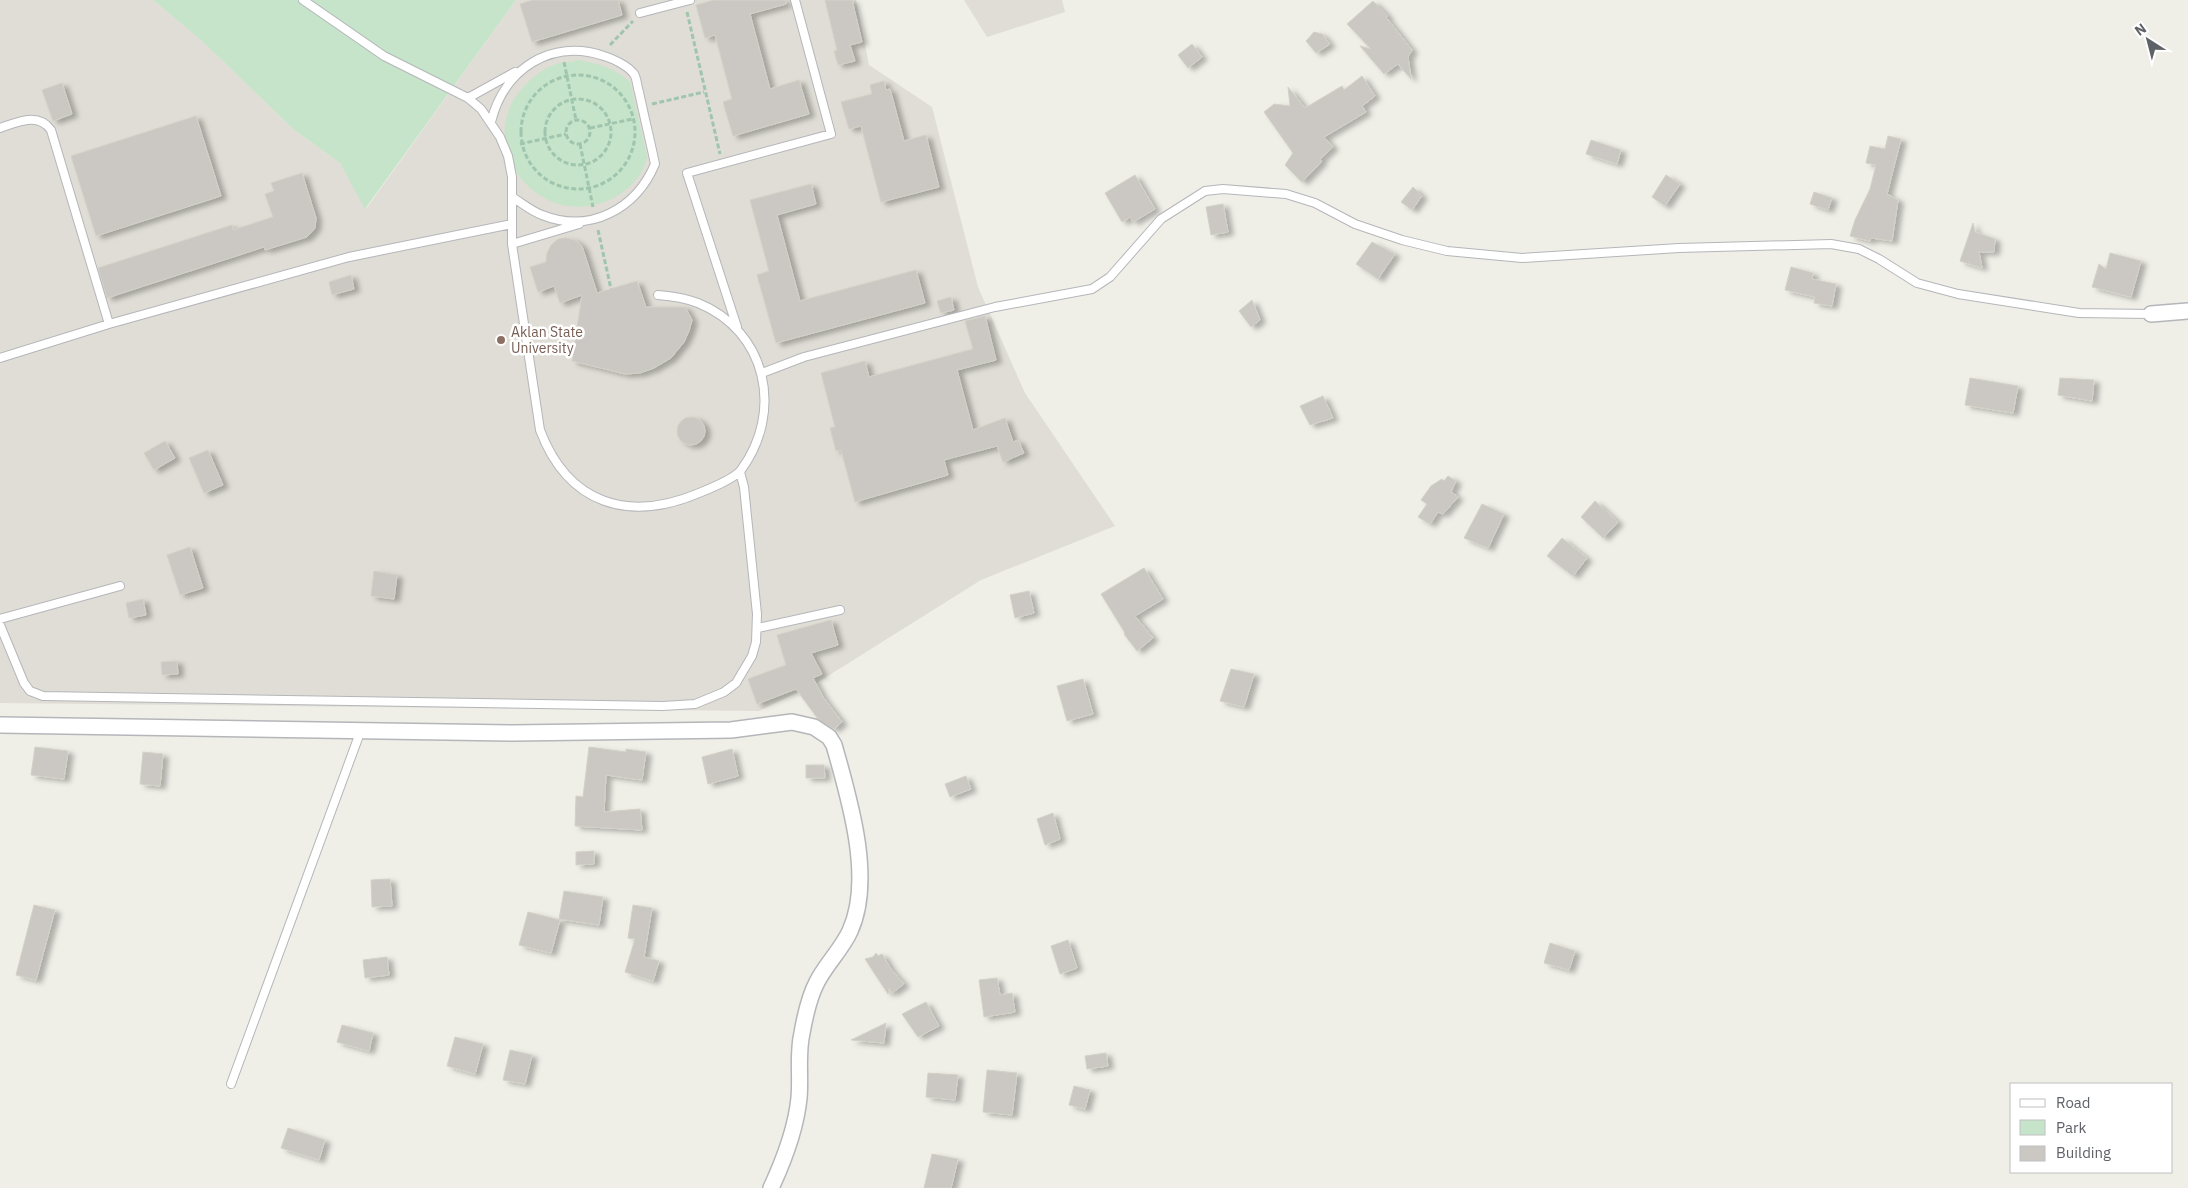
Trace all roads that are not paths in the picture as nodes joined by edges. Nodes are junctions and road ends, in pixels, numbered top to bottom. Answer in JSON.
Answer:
{"nodes":[{"id":1,"x":303,"y":0,"type":"edge"},
{"id":2,"x":795,"y":0,"type":"edge"},
{"id":3,"x":687,"y":1,"type":"edge"},
{"id":4,"x":640,"y":13,"type":"road end"},
{"id":5,"x":530,"y":64,"type":"junction"},
{"id":6,"x":468,"y":98,"type":"junction"},
{"id":7,"x":491,"y":122,"type":"junction"},
{"id":8,"x":0,"y":128,"type":"edge"},
{"id":9,"x":512,"y":197,"type":"junction"},
{"id":10,"x":595,"y":219,"type":"junction"},
{"id":11,"x":512,"y":224,"type":"junction"},
{"id":12,"x":512,"y":244,"type":"junction"},
{"id":13,"x":658,"y":295,"type":"dead end"},
{"id":14,"x":2188,"y":311,"type":"edge"},
{"id":15,"x":2151,"y":314,"type":"joint"},
{"id":16,"x":109,"y":324,"type":"junction"},
{"id":17,"x":738,"y":330,"type":"junction"},
{"id":18,"x":0,"y":358,"type":"edge"},
{"id":19,"x":762,"y":373,"type":"junction"},
{"id":20,"x":740,"y":472,"type":"junction"},
{"id":21,"x":120,"y":586,"type":"dead end"},
{"id":22,"x":840,"y":610,"type":"dead end"},
{"id":23,"x":0,"y":619,"type":"edge"},
{"id":24,"x":0,"y":625,"type":"edge"},
{"id":25,"x":758,"y":628,"type":"junction"},
{"id":26,"x":0,"y":725,"type":"edge"},
{"id":27,"x":361,"y":730,"type":"junction"},
{"id":28,"x":230,"y":1084,"type":"dead end"},
{"id":29,"x":771,"y":1188,"type":"edge"}],
"edges":[{"from":1,"to":6,"type":"lane"},
{"from":2,"to":17,"type":"lane"},
{"from":3,"to":4,"type":"lane"},
{"from":5,"to":6,"type":"lane"},
{"from":5,"to":7,"type":"lane"},
{"from":5,"to":10,"type":"lane"},
{"from":6,"to":7,"type":"lane"},
{"from":7,"to":9,"type":"lane"},
{"from":8,"to":16,"type":"lane"},
{"from":9,"to":10,"type":"lane"},
{"from":9,"to":11,"type":"lane"},
{"from":10,"to":12,"type":"lane"},
{"from":11,"to":12,"type":"lane"},
{"from":11,"to":16,"type":"lane"},
{"from":12,"to":20,"type":"lane"},
{"from":13,"to":17,"type":"lane"},
{"from":14,"to":15,"type":"street"},
{"from":15,"to":19,"type":"lane"},
{"from":16,"to":18,"type":"lane"},
{"from":17,"to":19,"type":"lane"},
{"from":19,"to":20,"type":"lane"},
{"from":20,"to":25,"type":"lane"},
{"from":21,"to":23,"type":"lane"},
{"from":22,"to":25,"type":"lane"},
{"from":24,"to":25,"type":"lane"},
{"from":26,"to":27,"type":"street"},
{"from":27,"to":28,"type":"lane"},
{"from":27,"to":29,"type":"street"}]}
